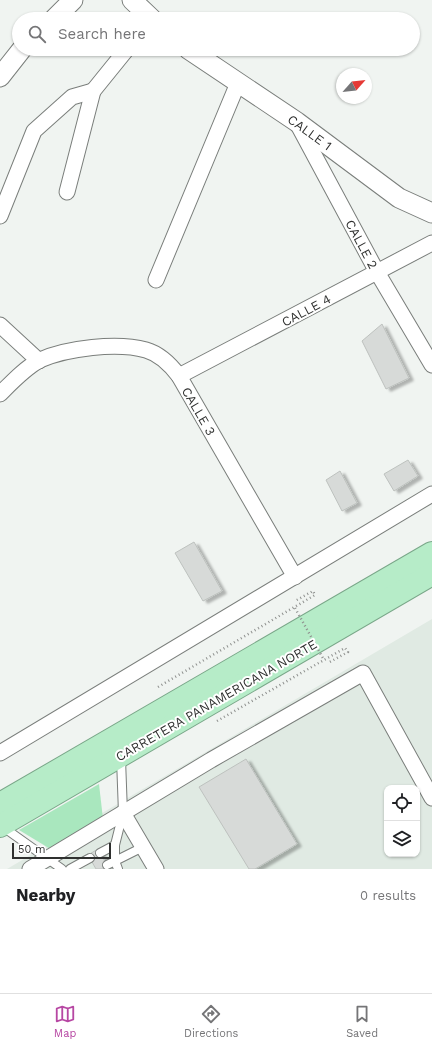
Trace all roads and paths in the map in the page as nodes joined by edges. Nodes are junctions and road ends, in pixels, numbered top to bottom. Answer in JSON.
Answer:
{"nodes":[{"id":1,"x":73,"y":0,"type":"edge"},
{"id":2,"x":132,"y":0,"type":"edge"},
{"id":3,"x":61,"y":12,"type":"edge"},
{"id":4,"x":144,"y":12,"type":"edge"},
{"id":5,"x":17,"y":56,"type":"edge"},
{"id":6,"x":121,"y":56,"type":"edge"},
{"id":7,"x":198,"y":56,"type":"edge"},
{"id":8,"x":1,"y":76,"type":"edge"},
{"id":9,"x":238,"y":83,"type":"junction"},
{"id":10,"x":92,"y":91,"type":"junction"},
{"id":11,"x":296,"y":122,"type":"junction"},
{"id":12,"x":67,"y":192,"type":"dead end"},
{"id":13,"x":432,"y":213,"type":"edge"},
{"id":14,"x":0,"y":216,"type":"edge"},
{"id":15,"x":432,"y":243,"type":"edge"},
{"id":16,"x":377,"y":272,"type":"junction"},
{"id":17,"x":156,"y":280,"type":"dead end"},
{"id":18,"x":0,"y":325,"type":"edge"},
{"id":19,"x":39,"y":361,"type":"junction"},
{"id":20,"x":432,"y":365,"type":"edge"},
{"id":21,"x":179,"y":376,"type":"junction"},
{"id":22,"x":0,"y":394,"type":"edge"},
{"id":23,"x":432,"y":494,"type":"edge"},
{"id":24,"x":432,"y":553,"type":"edge"},
{"id":25,"x":432,"y":574,"type":"edge"},
{"id":26,"x":295,"y":577,"type":"junction"},
{"id":27,"x":295,"y":601,"type":"dead end"},
{"id":28,"x":295,"y":608,"type":"junction"},
{"id":29,"x":324,"y":660,"type":"junction"},
{"id":30,"x":328,"y":663,"type":"dead end"},
{"id":31,"x":158,"y":687,"type":"dead end"},
{"id":32,"x":214,"y":723,"type":"dead end"},
{"id":33,"x":0,"y":753,"type":"edge"},
{"id":34,"x":121,"y":756,"type":"junction"},
{"id":35,"x":432,"y":798,"type":"edge"},
{"id":36,"x":0,"y":804,"type":"edge"},
{"id":37,"x":123,"y":813,"type":"junction"},
{"id":38,"x":0,"y":826,"type":"edge"},
{"id":39,"x":115,"y":845,"type":"junction"},
{"id":40,"x":143,"y":847,"type":"junction"},
{"id":41,"x":100,"y":853,"type":"dead end"},
{"id":42,"x":90,"y":858,"type":"dead end"},
{"id":43,"x":48,"y":859,"type":"junction"},
{"id":44,"x":111,"y":863,"type":"junction"},
{"id":45,"x":30,"y":869,"type":"edge"},
{"id":46,"x":62,"y":869,"type":"edge"},
{"id":47,"x":70,"y":869,"type":"edge"},
{"id":48,"x":118,"y":869,"type":"edge"},
{"id":49,"x":156,"y":869,"type":"edge"}],
"edges":[{"from":1,"to":3,"type":"street"},
{"from":2,"to":4,"type":"street"},
{"from":5,"to":8,"type":"street"},
{"from":6,"to":10,"type":"street"},
{"from":7,"to":9,"type":"street","name":"CALLE 1"},
{"from":9,"to":11,"type":"street","name":"CALLE 1"},
{"from":9,"to":17,"type":"street"},
{"from":10,"to":12,"type":"street"},
{"from":10,"to":14,"type":"street"},
{"from":11,"to":13,"type":"street","name":"CALLE 1"},
{"from":11,"to":16,"type":"street","name":"CALLE 2"},
{"from":15,"to":16,"type":"street","name":"CALLE 4"},
{"from":16,"to":20,"type":"street","name":"CALLE 2"},
{"from":16,"to":21,"type":"street","name":"CALLE 4"},
{"from":18,"to":19,"type":"street"},
{"from":19,"to":21,"type":"street","name":"CALLE 3"},
{"from":19,"to":22,"type":"street","name":"CALLE 3"},
{"from":21,"to":26,"type":"street","name":"CALLE 3"},
{"from":23,"to":26,"type":"street"},
{"from":24,"to":36,"type":"highway","name":"CARRETERA PANAMERICANA NORTE"},
{"from":25,"to":34,"type":"highway","name":"CARRETERA PANAMERICANA NORTE"},
{"from":26,"to":33,"type":"street"},
{"from":27,"to":28,"type":"path"},
{"from":28,"to":29,"type":"path","bridge":true},
{"from":28,"to":31,"type":"path"},
{"from":29,"to":30,"type":"path"},
{"from":29,"to":32,"type":"path"},
{"from":34,"to":37,"type":"lane"},
{"from":34,"to":38,"type":"highway","name":"CARRETERA PANAMERICANA NORTE"},
{"from":35,"to":37,"type":"street"},
{"from":37,"to":39,"type":"lane"},
{"from":37,"to":40,"type":"street"},
{"from":37,"to":43,"type":"street"},
{"from":38,"to":43,"type":"lane"},
{"from":39,"to":41,"type":"lane"},
{"from":39,"to":44,"type":"lane"},
{"from":40,"to":44,"type":"lane"},
{"from":40,"to":49,"type":"street"},
{"from":42,"to":47,"type":"lane"},
{"from":43,"to":45,"type":"street"},
{"from":43,"to":46,"type":"lane"},
{"from":44,"to":48,"type":"lane"}]}
